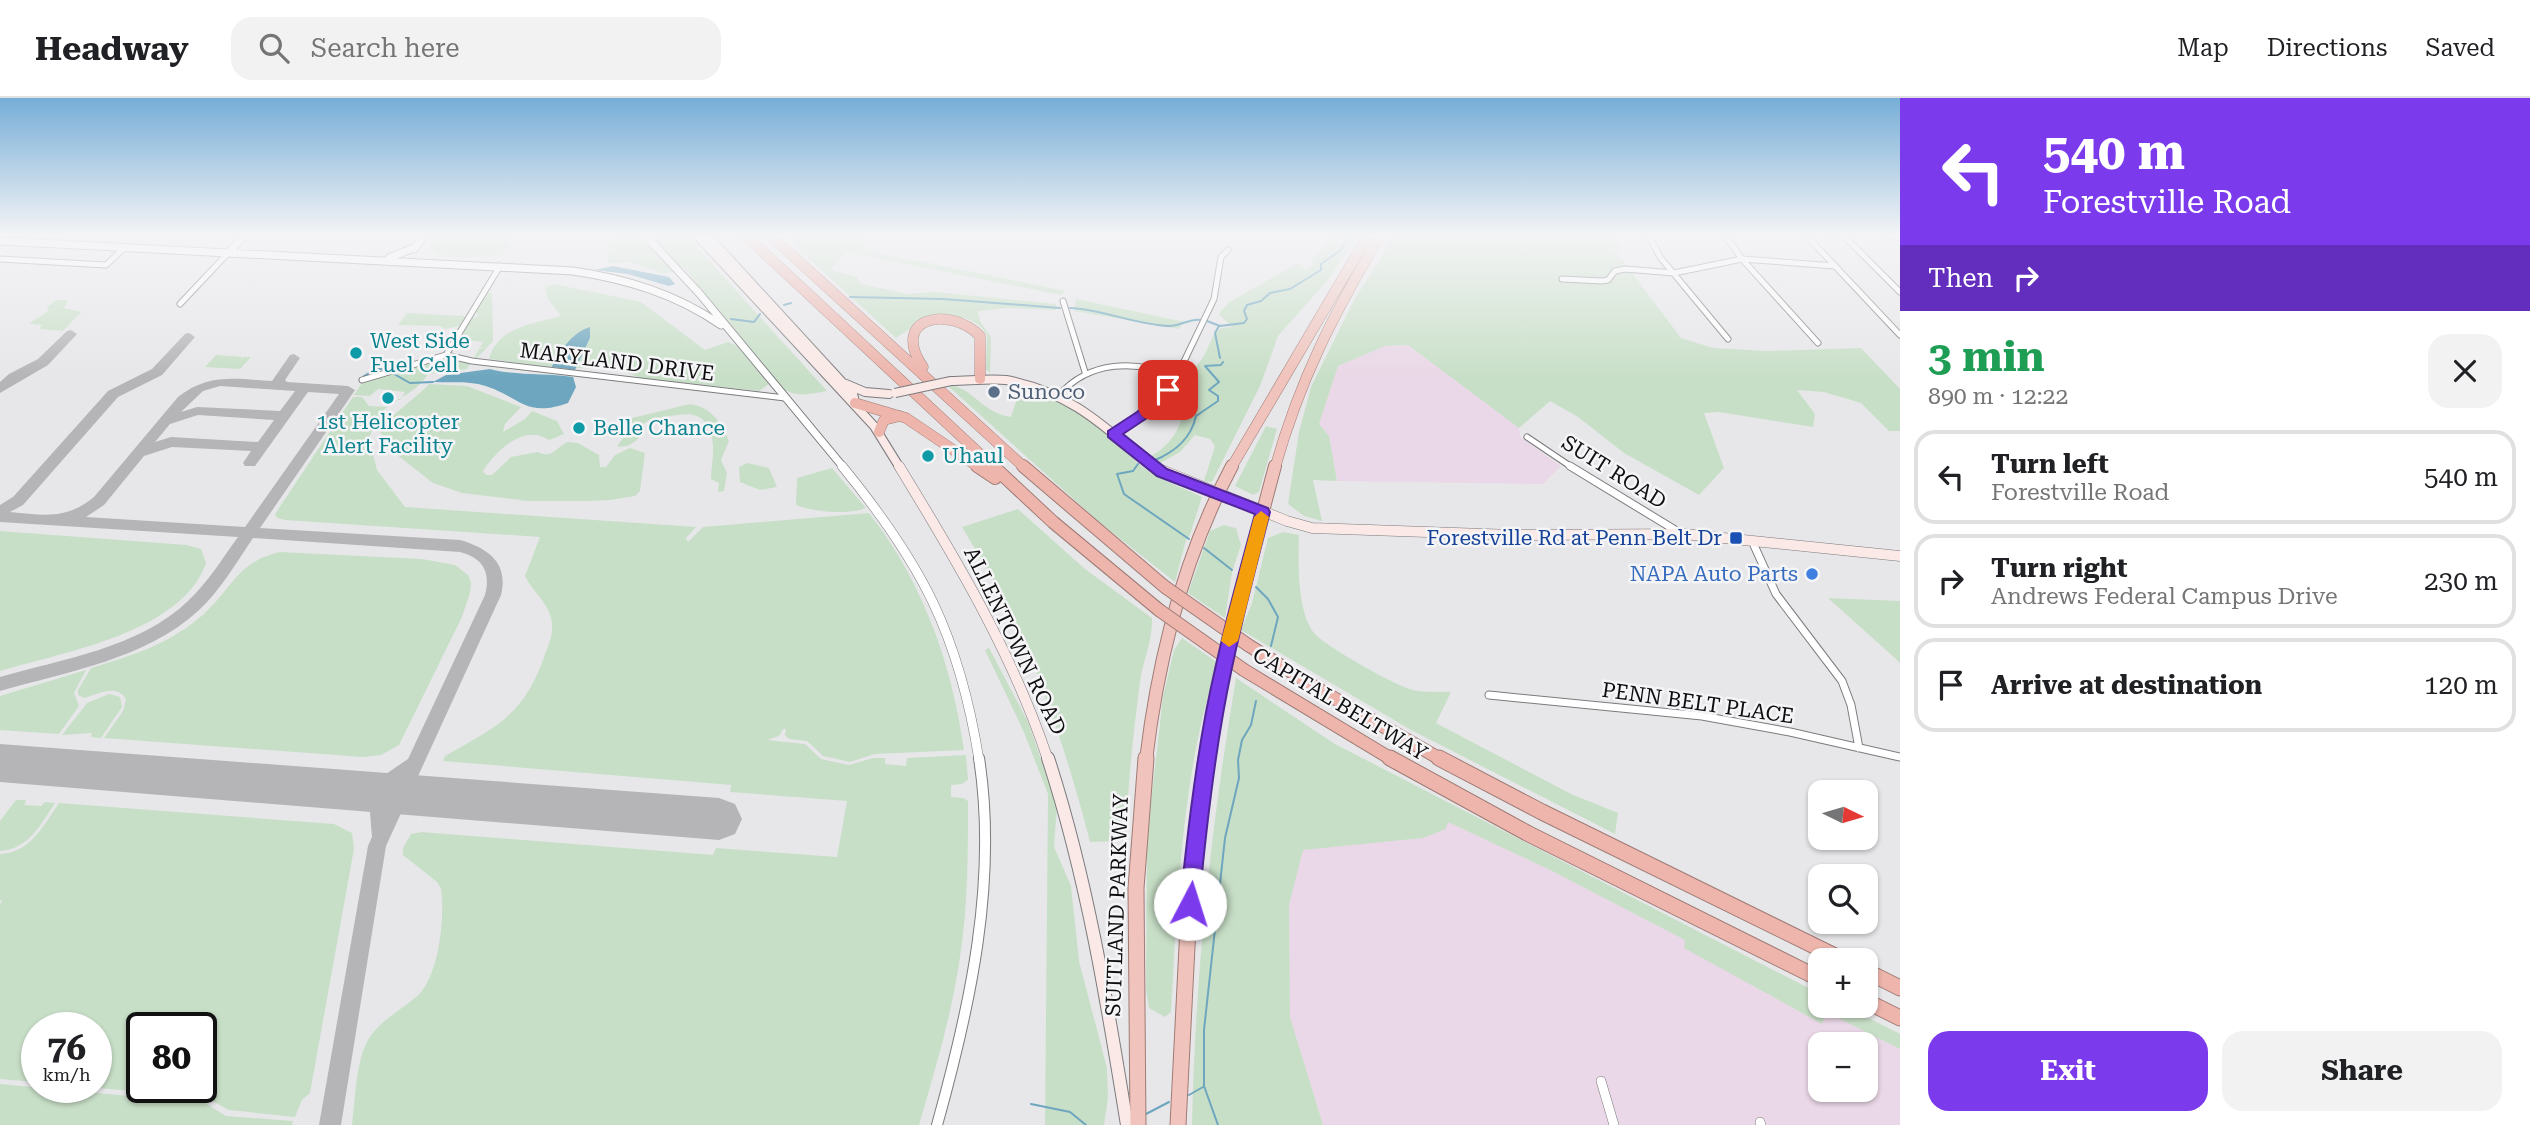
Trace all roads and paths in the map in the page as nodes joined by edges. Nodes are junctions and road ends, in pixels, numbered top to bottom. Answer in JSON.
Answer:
{"nodes":[{"id":1,"x":201,"y":282,"type":"edge"},
{"id":2,"x":490,"y":282,"type":"edge"},
{"id":3,"x":629,"y":282,"type":"edge"},
{"id":4,"x":689,"y":282,"type":"edge"},
{"id":5,"x":746,"y":282,"type":"edge"},
{"id":6,"x":747,"y":282,"type":"edge"},
{"id":7,"x":795,"y":282,"type":"edge"},
{"id":8,"x":821,"y":282,"type":"edge"},
{"id":9,"x":1218,"y":282,"type":"edge"},
{"id":10,"x":1341,"y":282,"type":"edge"},
{"id":11,"x":1353,"y":282,"type":"edge"},
{"id":12,"x":1681,"y":282,"type":"edge"},
{"id":13,"x":1763,"y":282,"type":"edge"},
{"id":14,"x":1851,"y":282,"type":"edge"},
{"id":15,"x":696,"y":290,"type":"junction"},
{"id":16,"x":683,"y":301,"type":"junction"},
{"id":17,"x":1063,"y":301,"type":"dead end"},
{"id":18,"x":180,"y":304,"type":"dead end"},
{"id":19,"x":1897,"y":329,"type":"edge"},
{"id":20,"x":727,"y":331,"type":"junction"},
{"id":21,"x":1900,"y":335,"type":"edge"},
{"id":22,"x":1728,"y":339,"type":"dead end"},
{"id":23,"x":1818,"y":343,"type":"dead end"},
{"id":24,"x":446,"y":355,"type":"junction"},
{"id":25,"x":1085,"y":372,"type":"junction"},
{"id":26,"x":1177,"y":376,"type":"junction"},
{"id":27,"x":980,"y":379,"type":"junction"},
{"id":28,"x":362,"y":380,"type":"dead end"},
{"id":29,"x":840,"y":380,"type":"junction"},
{"id":30,"x":890,"y":394,"type":"junction"},
{"id":31,"x":945,"y":395,"type":"junction"},
{"id":32,"x":1059,"y":396,"type":"junction"},
{"id":33,"x":785,"y":398,"type":"junction"},
{"id":34,"x":855,"y":403,"type":"junction"},
{"id":35,"x":903,"y":417,"type":"junction"},
{"id":36,"x":878,"y":432,"type":"junction"},
{"id":37,"x":1113,"y":434,"type":"junction"},
{"id":38,"x":1527,"y":437,"type":"dead end"},
{"id":39,"x":1217,"y":495,"type":"junction"},
{"id":40,"x":1263,"y":512,"type":"junction"},
{"id":41,"x":1053,"y":522,"type":"junction"},
{"id":42,"x":1684,"y":534,"type":"junction"},
{"id":43,"x":1754,"y":543,"type":"junction"},
{"id":44,"x":1900,"y":556,"type":"edge"},
{"id":45,"x":1489,"y":695,"type":"dead end"},
{"id":46,"x":1859,"y":748,"type":"junction"},
{"id":47,"x":1900,"y":757,"type":"edge"},
{"id":48,"x":1819,"y":948,"type":"edge"},
{"id":49,"x":1808,"y":973,"type":"edge"},
{"id":50,"x":1878,"y":977,"type":"edge"},
{"id":51,"x":1900,"y":988,"type":"edge"},
{"id":52,"x":1878,"y":1007,"type":"edge"},
{"id":53,"x":1899,"y":1018,"type":"edge"},
{"id":54,"x":1601,"y":1081,"type":"dead end"},
{"id":55,"x":937,"y":1125,"type":"edge"},
{"id":56,"x":1127,"y":1125,"type":"edge"},
{"id":57,"x":1138,"y":1125,"type":"edge"},
{"id":58,"x":1178,"y":1125,"type":"edge"},
{"id":59,"x":1614,"y":1125,"type":"edge"}],
"edges":[{"from":1,"to":18,"type":"street"},
{"from":2,"to":24,"type":"street"},
{"from":3,"to":16,"type":"street"},
{"from":4,"to":15,"type":"street"},
{"from":5,"to":34,"type":"main road","name":"ALLENTOWN ROAD"},
{"from":6,"to":29,"type":"main road","name":"ALLENTOWN ROAD"},
{"from":7,"to":41,"type":"highway","name":"CAPITAL BELTWAY"},
{"from":8,"to":31,"type":"highway","name":"CAPITAL BELTWAY"},
{"from":9,"to":26,"type":"street"},
{"from":10,"to":39,"type":"highway","name":"SUITLAND PARKWAY"},
{"from":11,"to":40,"type":"highway"},
{"from":12,"to":22,"type":"street"},
{"from":13,"to":23,"type":"street"},
{"from":14,"to":19,"type":"street"},
{"from":15,"to":16,"type":"street"},
{"from":15,"to":20,"type":"street"},
{"from":16,"to":20,"type":"street"},
{"from":17,"to":25,"type":"street"},
{"from":19,"to":21,"type":"street"},
{"from":20,"to":33,"type":"street"},
{"from":24,"to":28,"type":"street"},
{"from":24,"to":33,"type":"street","name":"MARYLAND DRIVE"},
{"from":25,"to":26,"type":"street"},
{"from":25,"to":32,"type":"street"},
{"from":26,"to":37,"type":"street"},
{"from":27,"to":30,"type":"main road","bridge":true},
{"from":27,"to":31,"type":"highway"},
{"from":27,"to":32,"type":"main road"},
{"from":29,"to":30,"type":"main road"},
{"from":29,"to":34,"type":"main road","name":"ALLENTOWN ROAD"},
{"from":30,"to":34,"type":"main road"},
{"from":30,"to":35,"type":"highway"},
{"from":31,"to":48,"type":"highway","name":"CAPITAL BELTWAY","bridge":true},
{"from":32,"to":37,"type":"main road"},
{"from":33,"to":55,"type":"street"},
{"from":34,"to":35,"type":"highway"},
{"from":34,"to":36,"type":"main road","name":"ALLENTOWN ROAD"},
{"from":35,"to":36,"type":"highway"},
{"from":35,"to":41,"type":"highway"},
{"from":36,"to":56,"type":"main road","name":"ALLENTOWN ROAD"},
{"from":37,"to":39,"type":"main road"},
{"from":38,"to":42,"type":"street","name":"SUIT ROAD"},
{"from":39,"to":40,"type":"main road"},
{"from":39,"to":57,"type":"highway","name":"SUITLAND PARKWAY"},
{"from":40,"to":42,"type":"main road"},
{"from":40,"to":58,"type":"highway"},
{"from":41,"to":49,"type":"highway","name":"CAPITAL BELTWAY","bridge":true},
{"from":42,"to":43,"type":"main road"},
{"from":43,"to":44,"type":"main road"},
{"from":43,"to":46,"type":"street"},
{"from":45,"to":46,"type":"street","name":"PENN BELT PLACE"},
{"from":46,"to":47,"type":"street","name":"PENN BELT PLACE"},
{"from":50,"to":51,"type":"highway"},
{"from":52,"to":53,"type":"highway"},
{"from":54,"to":59,"type":"street"}]}
